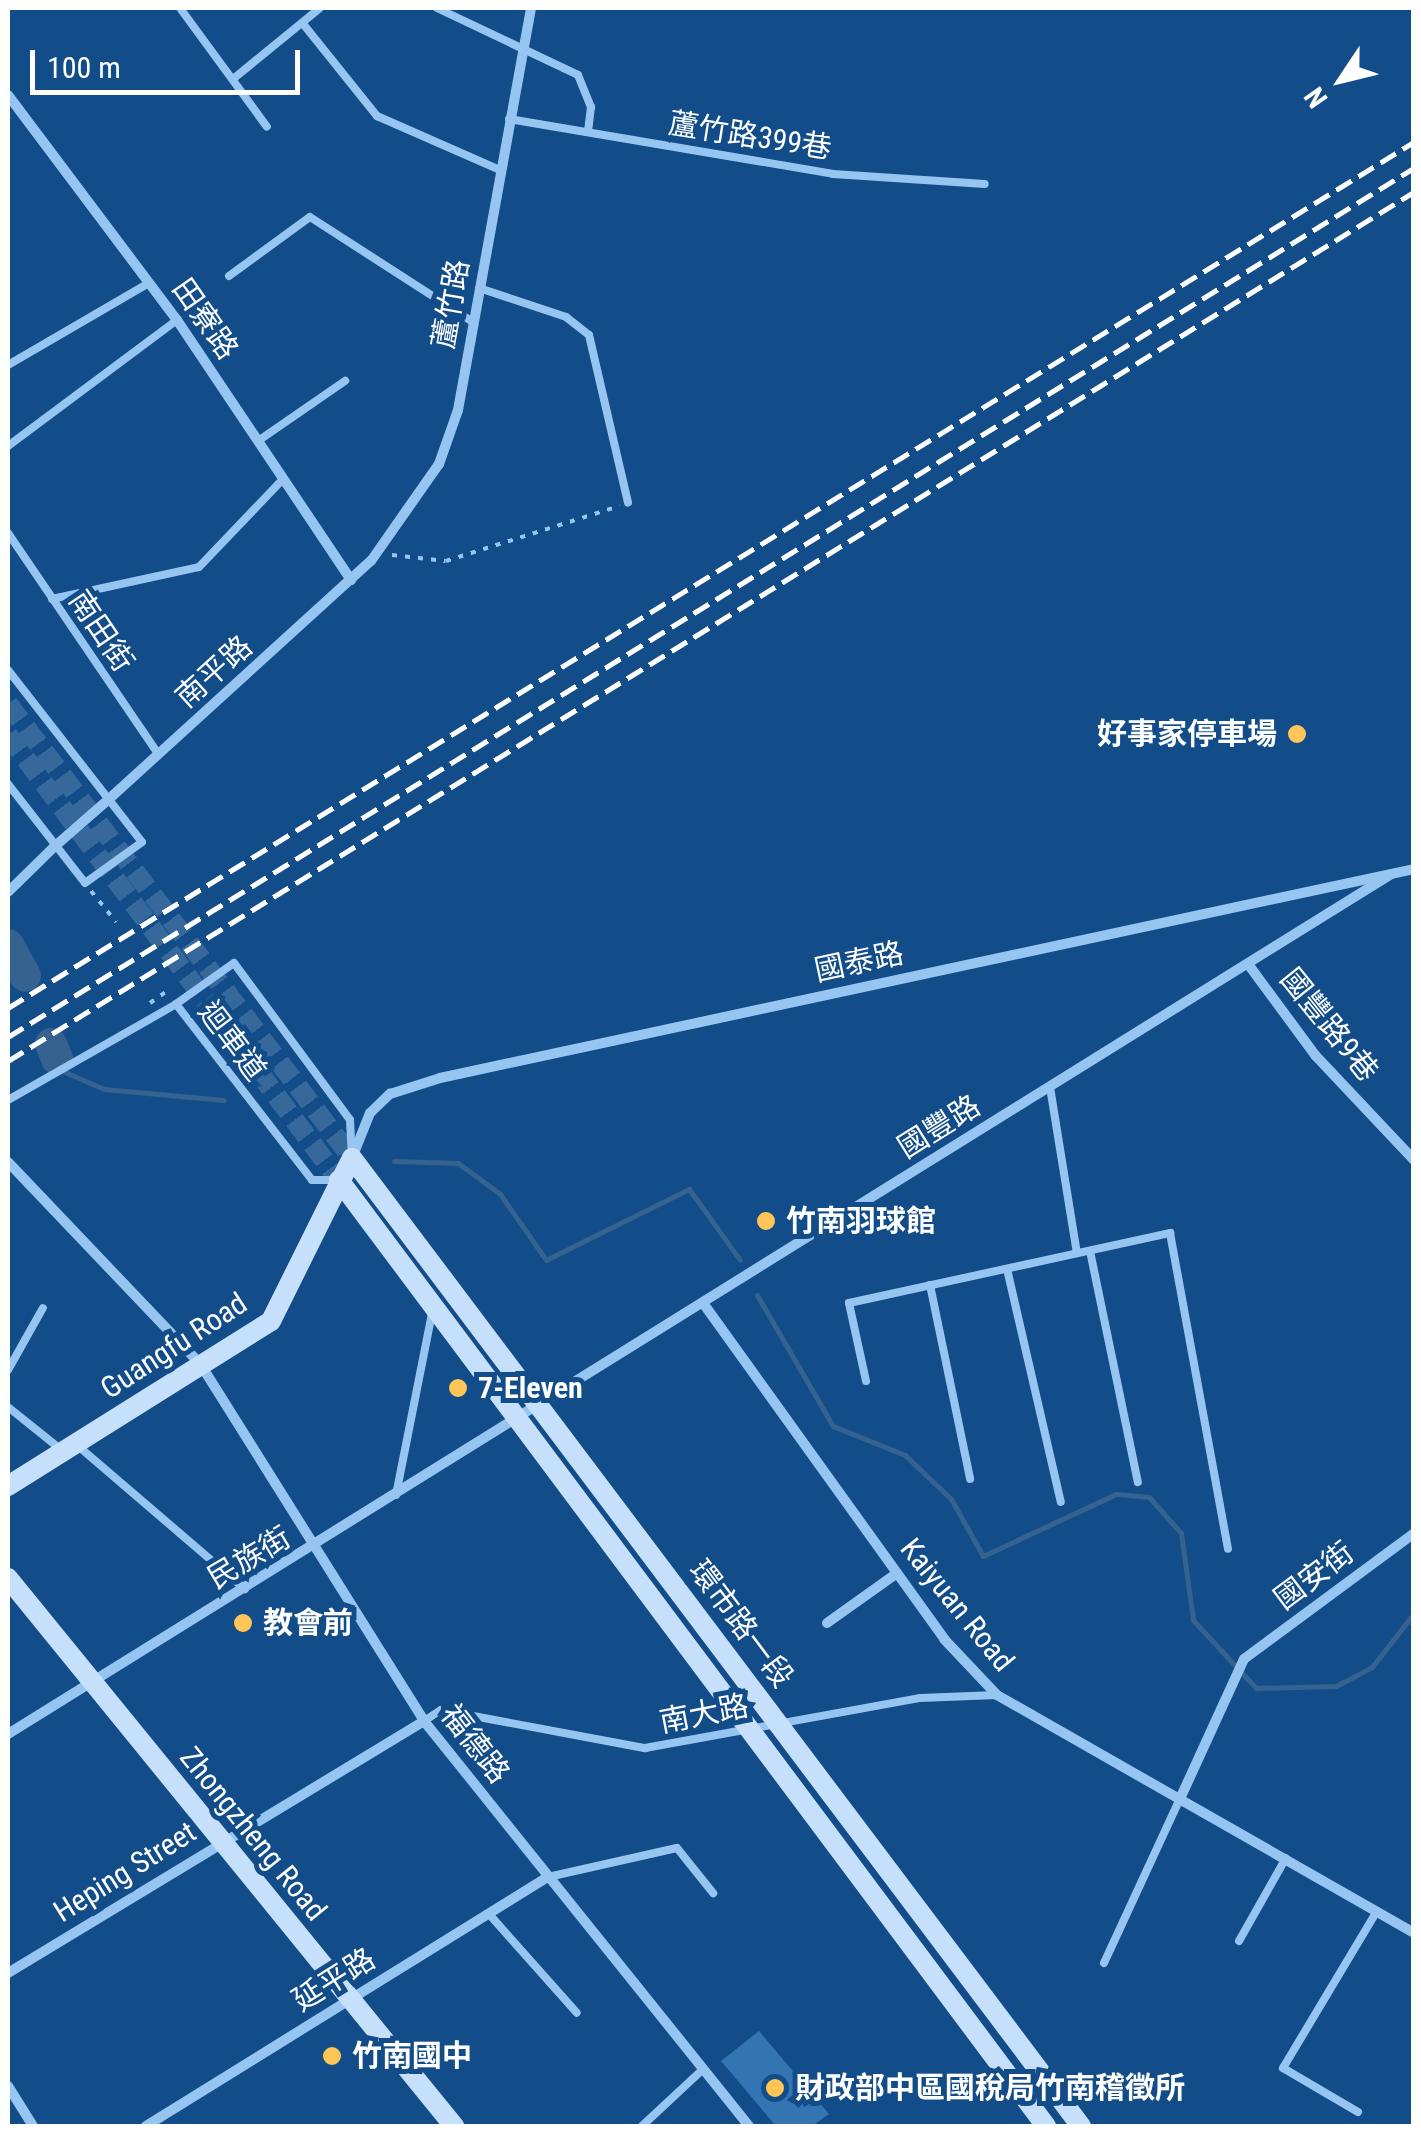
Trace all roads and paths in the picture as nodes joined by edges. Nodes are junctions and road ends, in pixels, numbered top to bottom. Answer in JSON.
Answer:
{"nodes":[{"id":1,"x":180,"y":8,"type":"edge"},
{"id":2,"x":320,"y":8,"type":"edge"},
{"id":3,"x":437,"y":8,"type":"edge"},
{"id":4,"x":530,"y":8,"type":"edge"},
{"id":5,"x":304,"y":25,"type":"junction"},
{"id":6,"x":521,"y":52,"type":"junction"},
{"id":7,"x":232,"y":79,"type":"junction"},
{"id":8,"x":8,"y":95,"type":"edge"},
{"id":9,"x":509,"y":119,"type":"junction"},
{"id":10,"x":268,"y":127,"type":"dead end"},
{"id":11,"x":588,"y":132,"type":"junction"},
{"id":12,"x":500,"y":170,"type":"junction"},
{"id":13,"x":985,"y":184,"type":"dead end"},
{"id":14,"x":229,"y":276,"type":"dead end"},
{"id":15,"x":149,"y":283,"type":"junction"},
{"id":16,"x":479,"y":288,"type":"junction"},
{"id":17,"x":177,"y":320,"type":"junction"},
{"id":18,"x":473,"y":322,"type":"junction"},
{"id":19,"x":8,"y":365,"type":"edge"},
{"id":20,"x":345,"y":382,"type":"dead end"},
{"id":21,"x":258,"y":441,"type":"junction"},
{"id":22,"x":8,"y":446,"type":"edge"},
{"id":23,"x":284,"y":479,"type":"junction"},
{"id":24,"x":628,"y":503,"type":"joint"},
{"id":25,"x":8,"y":533,"type":"edge"},
{"id":26,"x":381,"y":549,"type":"junction"},
{"id":27,"x":350,"y":580,"type":"junction"},
{"id":28,"x":52,"y":599,"type":"junction"},
{"id":29,"x":8,"y":670,"type":"edge"},
{"id":30,"x":158,"y":754,"type":"junction"},
{"id":31,"x":8,"y":784,"type":"edge"},
{"id":32,"x":109,"y":798,"type":"junction"},
{"id":33,"x":54,"y":847,"type":"junction"},
{"id":34,"x":1414,"y":869,"type":"edge"},
{"id":35,"x":1391,"y":874,"type":"junction"},
{"id":36,"x":8,"y":892,"type":"edge"},
{"id":37,"x":102,"y":905,"type":"dead end"},
{"id":38,"x":116,"y":922,"type":"dead end"},
{"id":39,"x":1248,"y":964,"type":"junction"},
{"id":40,"x":167,"y":991,"type":"dead end"},
{"id":41,"x":176,"y":1004,"type":"junction"},
{"id":42,"x":145,"y":1006,"type":"dead end"},
{"id":43,"x":1050,"y":1087,"type":"junction"},
{"id":44,"x":8,"y":1100,"type":"edge"},
{"id":45,"x":352,"y":1158,"type":"junction"},
{"id":46,"x":1414,"y":1160,"type":"edge"},
{"id":47,"x":8,"y":1162,"type":"edge"},
{"id":48,"x":339,"y":1180,"type":"junction"},
{"id":49,"x":1090,"y":1251,"type":"junction"},
{"id":50,"x":1077,"y":1254,"type":"junction"},
{"id":51,"x":1007,"y":1269,"type":"junction"},
{"id":52,"x":930,"y":1286,"type":"junction"},
{"id":53,"x":703,"y":1303,"type":"junction"},
{"id":54,"x":43,"y":1308,"type":"dead end"},
{"id":55,"x":432,"y":1313,"type":"junction"},
{"id":56,"x":202,"y":1365,"type":"junction"},
{"id":57,"x":8,"y":1370,"type":"edge"},
{"id":58,"x":866,"y":1381,"type":"dead end"},
{"id":59,"x":8,"y":1407,"type":"edge"},
{"id":60,"x":542,"y":1407,"type":"junction"},
{"id":61,"x":515,"y":1424,"type":"junction"},
{"id":62,"x":70,"y":1448,"type":"junction"},
{"id":63,"x":970,"y":1479,"type":"dead end"},
{"id":64,"x":1138,"y":1482,"type":"dead end"},
{"id":65,"x":8,"y":1486,"type":"edge"},
{"id":66,"x":396,"y":1496,"type":"junction"},
{"id":67,"x":1060,"y":1502,"type":"dead end"},
{"id":68,"x":1414,"y":1533,"type":"edge"},
{"id":69,"x":316,"y":1547,"type":"junction"},
{"id":70,"x":1228,"y":1549,"type":"dead end"},
{"id":71,"x":897,"y":1573,"type":"junction"},
{"id":72,"x":8,"y":1578,"type":"edge"},
{"id":73,"x":245,"y":1590,"type":"junction"},
{"id":74,"x":826,"y":1623,"type":"dead end"},
{"id":75,"x":92,"y":1682,"type":"junction"},
{"id":76,"x":997,"y":1696,"type":"junction"},
{"id":77,"x":424,"y":1721,"type":"junction"},
{"id":78,"x":776,"y":1722,"type":"junction"},
{"id":79,"x":745,"y":1730,"type":"junction"},
{"id":80,"x":8,"y":1734,"type":"edge"},
{"id":81,"x":1179,"y":1801,"type":"junction"},
{"id":82,"x":220,"y":1843,"type":"junction"},
{"id":83,"x":1286,"y":1857,"type":"junction"},
{"id":84,"x":548,"y":1877,"type":"junction"},
{"id":85,"x":895,"y":1879,"type":"junction"},
{"id":86,"x":714,"y":1892,"type":"dead end"},
{"id":87,"x":873,"y":1898,"type":"junction"},
{"id":88,"x":1377,"y":1910,"type":"junction"},
{"id":89,"x":489,"y":1914,"type":"junction"},
{"id":90,"x":1414,"y":1934,"type":"edge"},
{"id":91,"x":1240,"y":1941,"type":"dead end"},
{"id":92,"x":1104,"y":1963,"type":"dead end"},
{"id":93,"x":8,"y":1974,"type":"edge"},
{"id":94,"x":348,"y":2000,"type":"junction"},
{"id":95,"x":577,"y":2013,"type":"dead end"},
{"id":96,"x":702,"y":2070,"type":"junction"},
{"id":97,"x":8,"y":2086,"type":"edge"},
{"id":98,"x":1358,"y":2112,"type":"dead end"},
{"id":99,"x":33,"y":2126,"type":"edge"},
{"id":100,"x":146,"y":2126,"type":"edge"},
{"id":101,"x":454,"y":2126,"type":"edge"},
{"id":102,"x":642,"y":2126,"type":"edge"},
{"id":103,"x":749,"y":2126,"type":"edge"},
{"id":104,"x":1046,"y":2126,"type":"edge"},
{"id":105,"x":1081,"y":2126,"type":"edge"}],
"edges":[{"from":1,"to":7,"type":"lane"},
{"from":2,"to":5,"type":"lane"},
{"from":3,"to":6,"type":"lane"},
{"from":4,"to":6,"type":"street","name":"蘆竹路"},
{"from":5,"to":7,"type":"lane"},
{"from":5,"to":12,"type":"lane"},
{"from":6,"to":9,"type":"street","name":"蘆竹路"},
{"from":6,"to":11,"type":"lane"},
{"from":7,"to":10,"type":"lane"},
{"from":8,"to":15,"type":"street","name":"田寮路"},
{"from":9,"to":11,"type":"lane","name":"蘆竹路399巷"},
{"from":9,"to":12,"type":"street","name":"蘆竹路"},
{"from":11,"to":13,"type":"lane","name":"蘆竹路399巷"},
{"from":12,"to":16,"type":"street","name":"蘆竹路"},
{"from":14,"to":18,"type":"lane"},
{"from":15,"to":17,"type":"street","name":"田寮路"},
{"from":15,"to":19,"type":"lane"},
{"from":16,"to":18,"type":"street","name":"蘆竹路"},
{"from":16,"to":24,"type":"lane"},
{"from":17,"to":21,"type":"street","name":"田寮路"},
{"from":17,"to":22,"type":"lane"},
{"from":18,"to":26,"type":"street","name":"蘆竹路"},
{"from":20,"to":21,"type":"lane"},
{"from":21,"to":23,"type":"street","name":"田寮路"},
{"from":23,"to":27,"type":"street","name":"田寮路"},
{"from":23,"to":28,"type":"lane"},
{"from":24,"to":26,"type":"path"},
{"from":25,"to":28,"type":"lane","name":"南田街"},
{"from":26,"to":27,"type":"street","name":"蘆竹路"},
{"from":27,"to":30,"type":"street","name":"南平路"},
{"from":28,"to":30,"type":"lane","name":"南田街"},
{"from":29,"to":32,"type":"lane"},
{"from":30,"to":32,"type":"street","name":"南平路"},
{"from":31,"to":33,"type":"lane"},
{"from":32,"to":33,"type":"street","name":"南平路","bridge":true},
{"from":32,"to":33,"type":"lane","bridge":true},
{"from":33,"to":36,"type":"street"},
{"from":34,"to":35,"type":"street","name":"國泰路"},
{"from":35,"to":39,"type":"street","name":"國豐路"},
{"from":35,"to":45,"type":"street","name":"國泰路"},
{"from":37,"to":38,"type":"path"},
{"from":39,"to":43,"type":"street","name":"國豐路"},
{"from":39,"to":46,"type":"street","name":"國豐路9巷"},
{"from":40,"to":42,"type":"path"},
{"from":41,"to":44,"type":"lane"},
{"from":41,"to":45,"type":"lane","name":"迴車道","bridge":true},
{"from":41,"to":48,"type":"lane","name":"迴車道"},
{"from":43,"to":50,"type":"lane"},
{"from":43,"to":53,"type":"street","name":"國豐路"},
{"from":45,"to":48,"type":"main road","name":"Guangfu Road"},
{"from":45,"to":60,"type":"main road","name":"環市路一段"},
{"from":47,"to":56,"type":"street","name":"福德路"},
{"from":48,"to":55,"type":"main road","name":"環市路一段"},
{"from":48,"to":56,"type":"main road","name":"Guangfu Road"},
{"from":49,"to":50,"type":"lane"},
{"from":49,"to":64,"type":"lane"},
{"from":49,"to":70,"type":"lane"},
{"from":50,"to":51,"type":"lane"},
{"from":51,"to":52,"type":"lane"},
{"from":51,"to":67,"type":"lane"},
{"from":52,"to":58,"type":"lane"},
{"from":52,"to":63,"type":"lane"},
{"from":53,"to":60,"type":"street","name":"國豐路"},
{"from":53,"to":71,"type":"street","name":"Kaiyuan Road"},
{"from":54,"to":57,"type":"lane"},
{"from":55,"to":61,"type":"main road","name":"環市路一段"},
{"from":55,"to":66,"type":"lane"},
{"from":56,"to":62,"type":"main road","name":"Guangfu Road"},
{"from":56,"to":69,"type":"street","name":"福德路"},
{"from":59,"to":62,"type":"lane"},
{"from":60,"to":61,"type":"street","name":"國豐路"},
{"from":60,"to":78,"type":"main road","name":"環市路一段"},
{"from":61,"to":66,"type":"street","name":"民族街"},
{"from":61,"to":79,"type":"main road","name":"環市路一段"},
{"from":62,"to":65,"type":"main road","name":"Guangfu Road"},
{"from":62,"to":73,"type":"lane"},
{"from":66,"to":69,"type":"street","name":"民族街"},
{"from":68,"to":81,"type":"street","name":"國安街"},
{"from":69,"to":73,"type":"street","name":"民族街"},
{"from":69,"to":77,"type":"street","name":"福德路"},
{"from":71,"to":74,"type":"street"},
{"from":71,"to":76,"type":"street","name":"Kaiyuan Road"},
{"from":72,"to":75,"type":"main road","name":"Zhongzheng Road"},
{"from":73,"to":75,"type":"street","name":"民族街"},
{"from":75,"to":80,"type":"street","name":"民族街"},
{"from":75,"to":82,"type":"main road","name":"Zhongzheng Road"},
{"from":76,"to":78,"type":"lane","name":"南大路"},
{"from":76,"to":81,"type":"street","name":"Kaiyuan Road"},
{"from":77,"to":79,"type":"lane","name":"南大路"},
{"from":77,"to":82,"type":"street","name":"Heping Street"},
{"from":77,"to":84,"type":"street","name":"福德路"},
{"from":78,"to":79,"type":"lane","name":"南大路"},
{"from":78,"to":85,"type":"main road","name":"環市路一段"},
{"from":79,"to":87,"type":"main road","name":"環市路一段"},
{"from":81,"to":83,"type":"street","name":"Kaiyuan Road"},
{"from":81,"to":92,"type":"lane"},
{"from":82,"to":93,"type":"street","name":"Heping Street"},
{"from":82,"to":94,"type":"main road","name":"Zhongzheng Road"},
{"from":83,"to":88,"type":"street","name":"Kaiyuan Road"},
{"from":83,"to":91,"type":"lane"},
{"from":84,"to":86,"type":"lane"},
{"from":84,"to":89,"type":"street","name":"延平路"},
{"from":84,"to":96,"type":"street","name":"福德路"},
{"from":85,"to":87,"type":"main road"},
{"from":85,"to":105,"type":"main road","name":"環市路一段"},
{"from":87,"to":104,"type":"main road","name":"環市路一段"},
{"from":88,"to":90,"type":"street","name":"Kaiyuan Road"},
{"from":88,"to":98,"type":"lane"},
{"from":89,"to":94,"type":"street","name":"延平路"},
{"from":89,"to":95,"type":"lane"},
{"from":94,"to":100,"type":"street","name":"延平路"},
{"from":94,"to":101,"type":"main road","name":"Zhongzheng Road"},
{"from":96,"to":102,"type":"lane"},
{"from":96,"to":103,"type":"street","name":"福德路"},
{"from":97,"to":99,"type":"street"}]}
